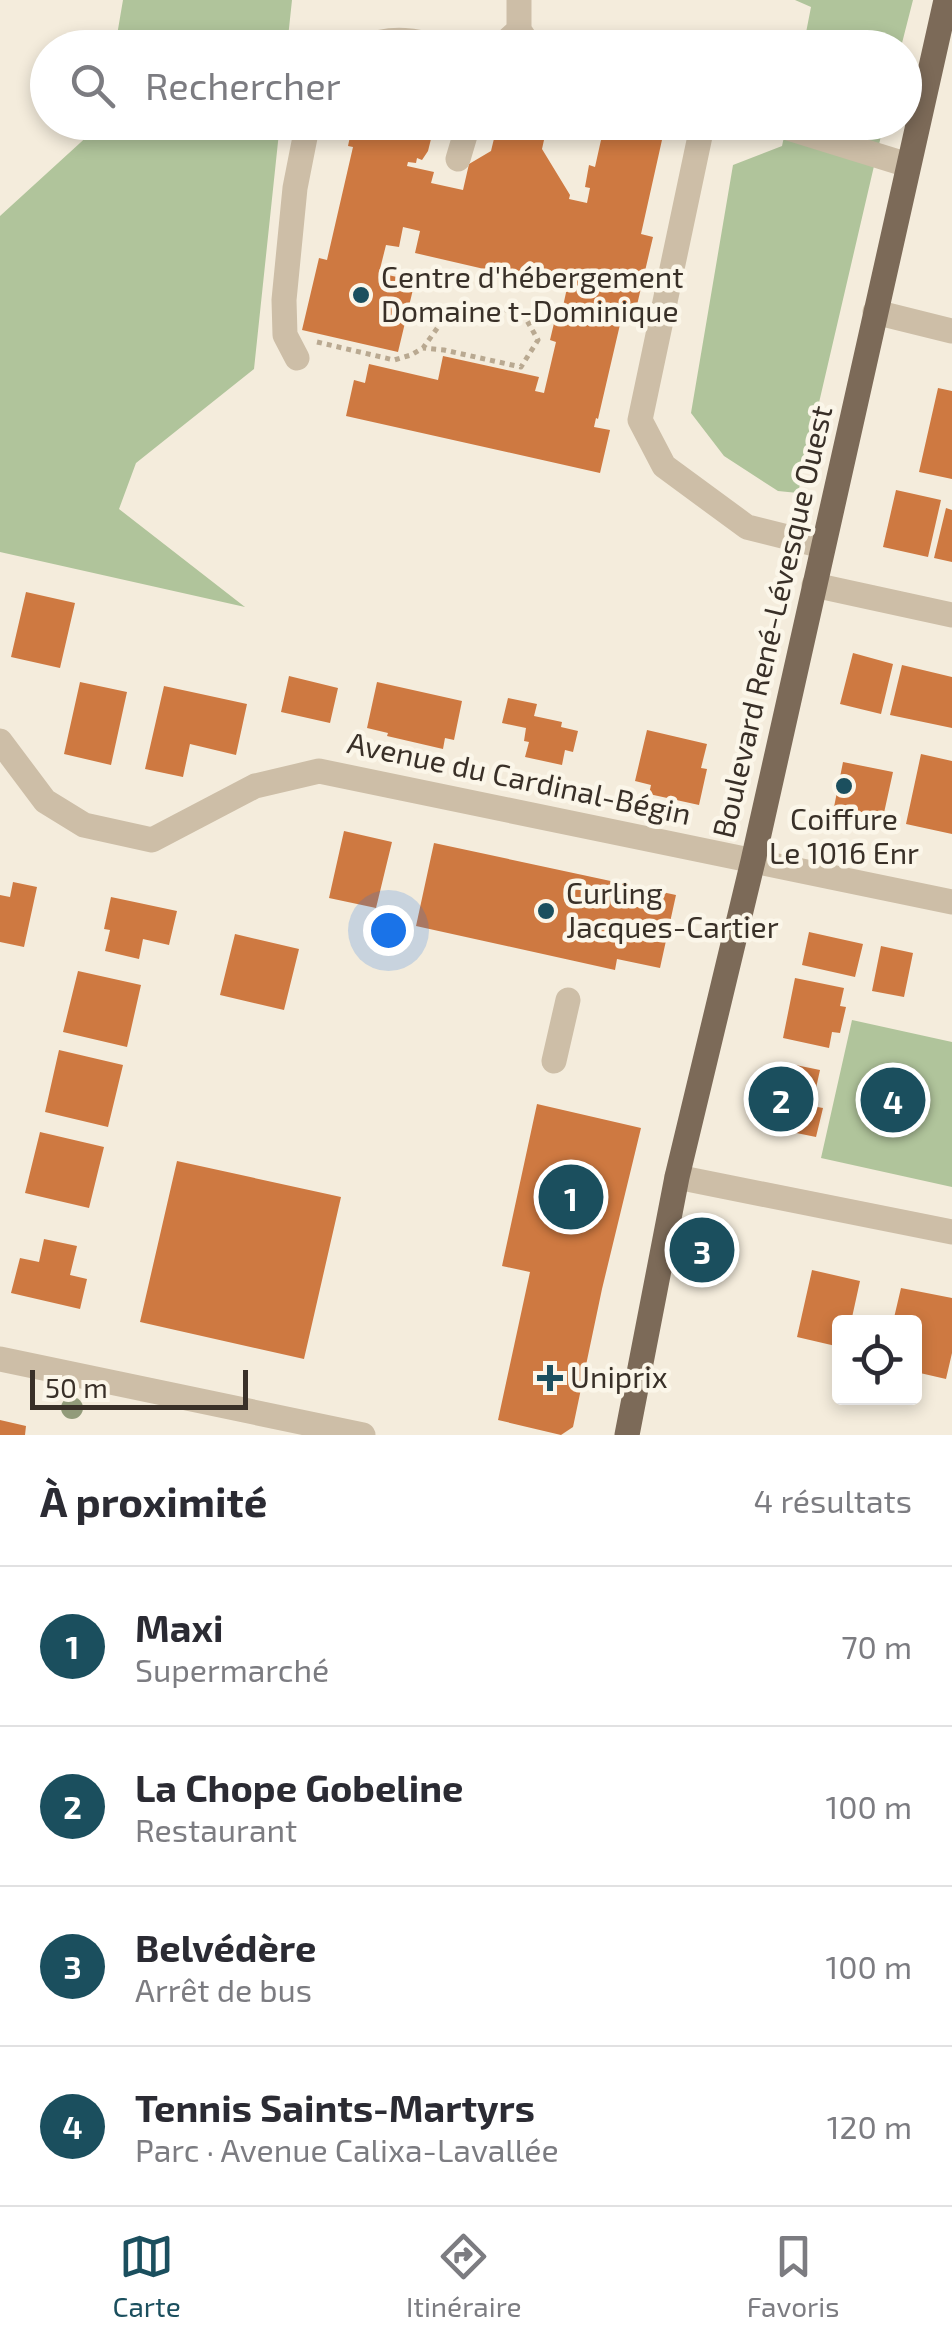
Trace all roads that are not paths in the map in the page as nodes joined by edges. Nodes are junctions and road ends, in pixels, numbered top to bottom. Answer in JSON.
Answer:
{"nodes":[{"id":1,"x":518,"y":0,"type":"edge"},
{"id":2,"x":946,"y":0,"type":"edge"},
{"id":3,"x":511,"y":30,"type":"edge"},
{"id":4,"x":922,"y":104,"type":"edge"},
{"id":5,"x":305,"y":140,"type":"edge"},
{"id":6,"x":464,"y":140,"type":"edge"},
{"id":7,"x":699,"y":140,"type":"edge"},
{"id":8,"x":828,"y":140,"type":"edge"},
{"id":9,"x":914,"y":140,"type":"edge"},
{"id":10,"x":458,"y":159,"type":"dead end"},
{"id":11,"x":908,"y":165,"type":"junction"},
{"id":12,"x":875,"y":312,"type":"junction"},
{"id":13,"x":952,"y":331,"type":"edge"},
{"id":14,"x":291,"y":347,"type":"road end"},
{"id":15,"x":823,"y":546,"type":"junction"},
{"id":16,"x":814,"y":586,"type":"junction"},
{"id":17,"x":952,"y":615,"type":"edge"},
{"id":18,"x":0,"y":741,"type":"edge"},
{"id":19,"x":753,"y":861,"type":"junction"},
{"id":20,"x":952,"y":902,"type":"edge"},
{"id":21,"x":568,"y":1000,"type":"dead end"},
{"id":22,"x":554,"y":1061,"type":"dead end"},
{"id":23,"x":678,"y":1177,"type":"junction"},
{"id":24,"x":952,"y":1232,"type":"edge"},
{"id":25,"x":0,"y":1359,"type":"edge"},
{"id":26,"x":363,"y":1435,"type":"edge"},
{"id":27,"x":628,"y":1435,"type":"edge"}],
"edges":[{"from":1,"to":3,"type":"street"},
{"from":2,"to":4,"type":"main road","name":"Boulevard René-Lévesque Ouest"},
{"from":5,"to":14,"type":"street"},
{"from":6,"to":10,"type":"street"},
{"from":7,"to":15,"type":"street"},
{"from":8,"to":11,"type":"street"},
{"from":9,"to":11,"type":"main road","name":"Boulevard René-Lévesque Ouest"},
{"from":11,"to":12,"type":"main road","name":"Boulevard René-Lévesque Ouest"},
{"from":12,"to":13,"type":"street"},
{"from":12,"to":15,"type":"main road","name":"Boulevard René-Lévesque Ouest"},
{"from":15,"to":16,"type":"main road","name":"Boulevard René-Lévesque Ouest"},
{"from":16,"to":17,"type":"street"},
{"from":16,"to":19,"type":"main road","name":"Boulevard René-Lévesque Ouest"},
{"from":18,"to":19,"type":"street","name":"Avenue du Cardinal-Bégin"},
{"from":19,"to":20,"type":"street","name":"Avenue du Cardinal-Bégin"},
{"from":19,"to":23,"type":"main road","name":"Boulevard René-Lévesque Ouest"},
{"from":21,"to":22,"type":"street"},
{"from":23,"to":24,"type":"street"},
{"from":23,"to":27,"type":"main road","name":"Boulevard René-Lévesque Ouest"},
{"from":25,"to":26,"type":"street"}]}
